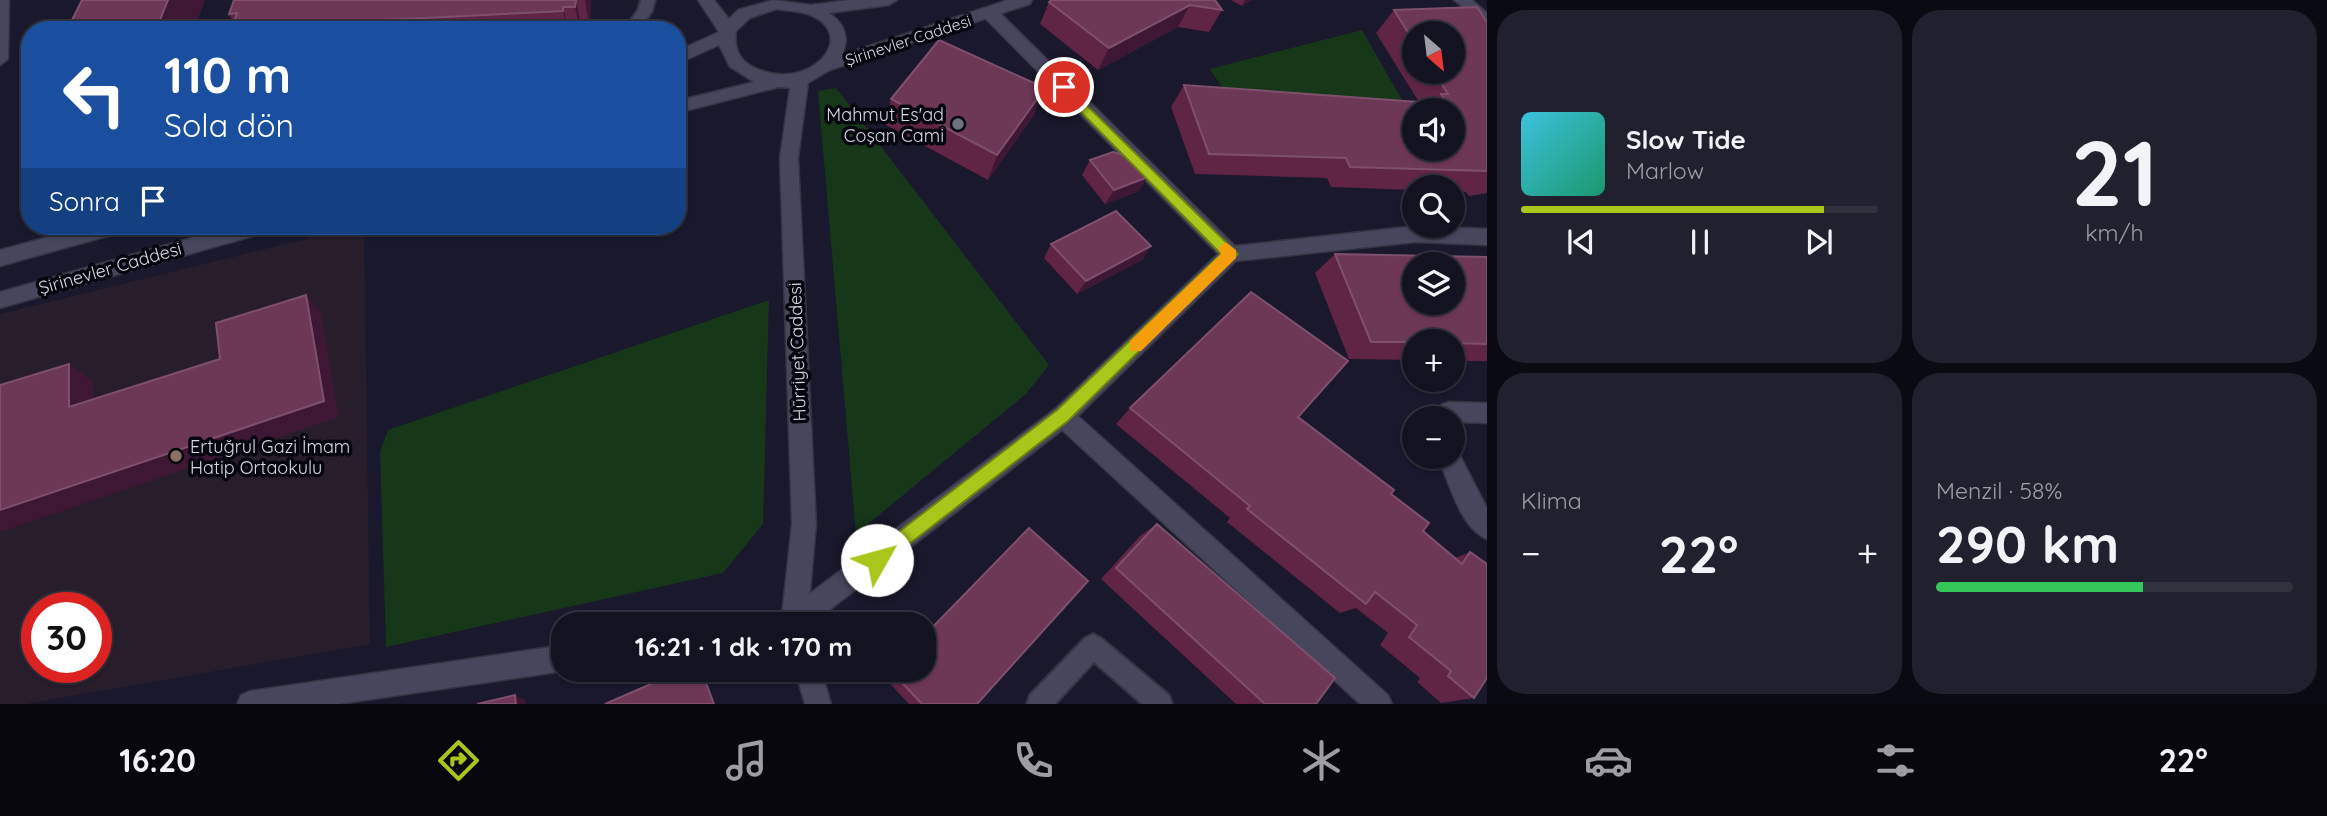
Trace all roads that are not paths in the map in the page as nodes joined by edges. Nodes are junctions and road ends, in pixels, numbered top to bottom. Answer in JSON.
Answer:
{"nodes":[{"id":1,"x":1,"y":0,"type":"edge"},
{"id":2,"x":648,"y":0,"type":"edge"},
{"id":3,"x":706,"y":0,"type":"edge"},
{"id":4,"x":889,"y":0,"type":"edge"},
{"id":5,"x":1024,"y":0,"type":"edge"},
{"id":6,"x":1462,"y":0,"type":"edge"},
{"id":7,"x":790,"y":2,"type":"edge"},
{"id":8,"x":812,"y":10,"type":"junction"},
{"id":9,"x":990,"y":13,"type":"junction"},
{"id":10,"x":1487,"y":20,"type":"edge"},
{"id":11,"x":638,"y":21,"type":"edge"},
{"id":12,"x":728,"y":32,"type":"junction"},
{"id":13,"x":686,"y":53,"type":"edge"},
{"id":14,"x":0,"y":59,"type":"edge"},
{"id":15,"x":831,"y":65,"type":"junction"},
{"id":16,"x":790,"y":80,"type":"junction"},
{"id":17,"x":686,"y":105,"type":"edge"},
{"id":18,"x":83,"y":235,"type":"edge"},
{"id":19,"x":228,"y":235,"type":"edge"},
{"id":20,"x":1487,"y":237,"type":"edge"},
{"id":21,"x":1231,"y":254,"type":"junction"},
{"id":22,"x":0,"y":258,"type":"edge"},
{"id":23,"x":0,"y":300,"type":"edge"},
{"id":24,"x":1465,"y":412,"type":"edge"},
{"id":25,"x":1487,"y":413,"type":"edge"},
{"id":26,"x":1063,"y":416,"type":"junction"},
{"id":27,"x":1455,"y":469,"type":"edge"},
{"id":28,"x":1487,"y":527,"type":"edge"},
{"id":29,"x":794,"y":612,"type":"edge"},
{"id":30,"x":809,"y":612,"type":"edge"},
{"id":31,"x":551,"y":660,"type":"edge"},
{"id":32,"x":812,"y":682,"type":"edge"},
{"id":33,"x":250,"y":704,"type":"edge"},
{"id":34,"x":818,"y":704,"type":"edge"},
{"id":35,"x":1039,"y":704,"type":"edge"},
{"id":36,"x":1160,"y":704,"type":"edge"},
{"id":37,"x":1379,"y":704,"type":"edge"}],
"edges":[{"from":1,"to":14,"type":"street"},
{"from":2,"to":11,"type":"lane"},
{"from":3,"to":12,"type":"street"},
{"from":4,"to":8,"type":"street","name":"Şirinevler Caddesi"},
{"from":5,"to":9,"type":"street","name":"Şirinevler Caddesi"},
{"from":6,"to":10,"type":"street"},
{"from":7,"to":8,"type":"street","name":"Şirinevler Caddesi"},
{"from":7,"to":12,"type":"street","name":"Şirinevler Caddesi"},
{"from":8,"to":15,"type":"street","name":"Şirinevler Caddesi"},
{"from":9,"to":15,"type":"street","name":"Şirinevler Caddesi"},
{"from":9,"to":21,"type":"street"},
{"from":12,"to":13,"type":"street","name":"Şirinevler Caddesi"},
{"from":12,"to":16,"type":"street"},
{"from":15,"to":16,"type":"street","name":"Şirinevler Caddesi"},
{"from":16,"to":17,"type":"street","name":"Şirinevler Caddesi"},
{"from":16,"to":29,"type":"street","name":"Hürriyet Caddesi"},
{"from":18,"to":22,"type":"street"},
{"from":19,"to":23,"type":"street","name":"Şirinevler Caddesi"},
{"from":20,"to":21,"type":"street"},
{"from":21,"to":26,"type":"street"},
{"from":24,"to":25,"type":"street"},
{"from":26,"to":30,"type":"street"},
{"from":26,"to":37,"type":"street"},
{"from":27,"to":28,"type":"street"},
{"from":31,"to":33,"type":"street"},
{"from":32,"to":34,"type":"street"},
{"from":35,"to":36,"type":"lane"}]}
